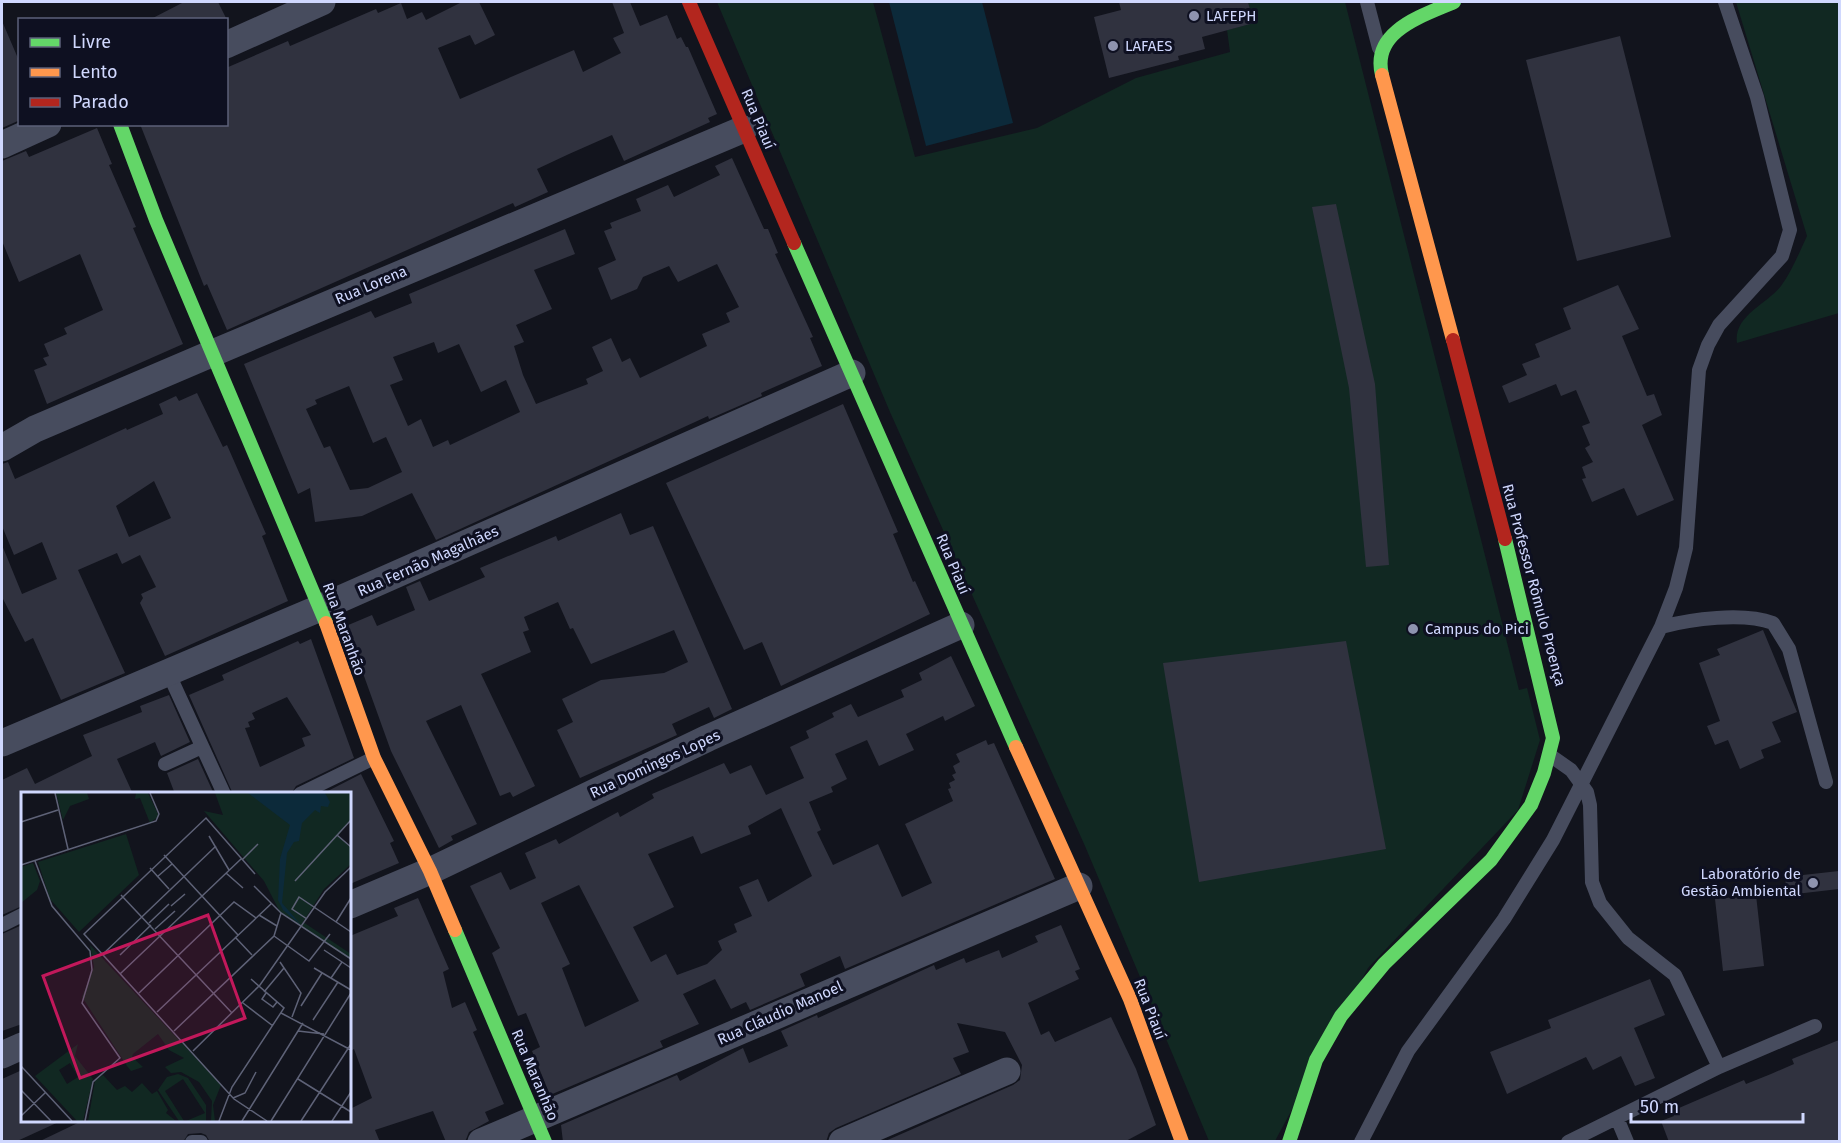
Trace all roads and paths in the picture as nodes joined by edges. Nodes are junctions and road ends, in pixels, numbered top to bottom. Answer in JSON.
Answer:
{"nodes":[{"id":1,"x":322,"y":2,"type":"edge"},
{"id":2,"x":689,"y":2,"type":"edge"},
{"id":3,"x":1367,"y":2,"type":"edge"},
{"id":4,"x":1454,"y":2,"type":"edge"},
{"id":5,"x":1725,"y":2,"type":"edge"},
{"id":6,"x":228,"y":44,"type":"edge"},
{"id":7,"x":1380,"y":53,"type":"junction"},
{"id":8,"x":44,"y":126,"type":"edge"},
{"id":9,"x":121,"y":126,"type":"edge"},
{"id":10,"x":744,"y":129,"type":"junction"},
{"id":11,"x":2,"y":145,"type":"edge"},
{"id":12,"x":213,"y":353,"type":"junction"},
{"id":13,"x":852,"y":373,"type":"junction"},
{"id":14,"x":2,"y":448,"type":"edge"},
{"id":15,"x":320,"y":608,"type":"junction"},
{"id":16,"x":961,"y":624,"type":"junction"},
{"id":17,"x":1661,"y":627,"type":"junction"},
{"id":18,"x":168,"y":672,"type":"junction"},
{"id":19,"x":2,"y":743,"type":"edge"},
{"id":20,"x":202,"y":747,"type":"junction"},
{"id":21,"x":1551,"y":756,"type":"junction"},
{"id":22,"x":374,"y":758,"type":"junction"},
{"id":23,"x":165,"y":764,"type":"dead end"},
{"id":24,"x":1582,"y":782,"type":"junction"},
{"id":25,"x":1826,"y":782,"type":"dead end"},
{"id":26,"x":223,"y":792,"type":"edge"},
{"id":27,"x":304,"y":792,"type":"edge"},
{"id":28,"x":430,"y":872,"type":"junction"},
{"id":29,"x":1078,"y":886,"type":"junction"},
{"id":30,"x":351,"y":905,"type":"edge"},
{"id":31,"x":21,"y":916,"type":"edge"},
{"id":32,"x":2,"y":925,"type":"edge"},
{"id":33,"x":1815,"y":1026,"type":"dead end"},
{"id":34,"x":21,"y":1046,"type":"edge"},
{"id":35,"x":2,"y":1055,"type":"edge"},
{"id":36,"x":1719,"y":1067,"type":"junction"},
{"id":37,"x":1007,"y":1071,"type":"dead end"},
{"id":38,"x":1617,"y":1118,"type":"junction"},
{"id":39,"x":541,"y":1131,"type":"edge"},
{"id":40,"x":1173,"y":1138,"type":"edge"},
{"id":41,"x":192,"y":1142,"type":"edge"},
{"id":42,"x":201,"y":1142,"type":"edge"},
{"id":43,"x":481,"y":1142,"type":"edge"},
{"id":44,"x":842,"y":1142,"type":"edge"},
{"id":45,"x":1289,"y":1142,"type":"edge"},
{"id":46,"x":1361,"y":1142,"type":"edge"},
{"id":47,"x":1568,"y":1142,"type":"edge"},
{"id":48,"x":1627,"y":1142,"type":"edge"}],
"edges":[{"from":1,"to":6,"type":"street"},
{"from":2,"to":10,"type":"street","name":"Rua Piauí"},
{"from":3,"to":7,"type":"lane"},
{"from":4,"to":7,"type":"street"},
{"from":5,"to":17,"type":"lane"},
{"from":7,"to":21,"type":"street","name":"Rua Professor Rômulo Proença"},
{"from":8,"to":11,"type":"street"},
{"from":9,"to":12,"type":"street","name":"Rua Maranhão"},
{"from":10,"to":12,"type":"street","name":"Rua Lorena"},
{"from":10,"to":13,"type":"street","name":"Rua Piauí"},
{"from":12,"to":14,"type":"street","name":"Rua Lorena"},
{"from":12,"to":15,"type":"street","name":"Rua Maranhão"},
{"from":13,"to":15,"type":"street","name":"Rua Fernão Magalhães"},
{"from":13,"to":16,"type":"street","name":"Rua Piauí"},
{"from":15,"to":18,"type":"street","name":"Rua Fernão Magalhães"},
{"from":15,"to":22,"type":"street","name":"Rua Maranhão"},
{"from":16,"to":28,"type":"street","name":"Rua Domingos Lopes"},
{"from":16,"to":29,"type":"street","name":"Rua Piauí"},
{"from":17,"to":24,"type":"lane"},
{"from":17,"to":25,"type":"lane"},
{"from":18,"to":19,"type":"street","name":"Rua Fernão Magalhães"},
{"from":18,"to":20,"type":"lane"},
{"from":20,"to":23,"type":"lane"},
{"from":20,"to":26,"type":"lane"},
{"from":21,"to":24,"type":"lane"},
{"from":21,"to":45,"type":"street","name":"Rua Professor Rômulo Proença"},
{"from":22,"to":27,"type":"lane"},
{"from":22,"to":28,"type":"street","name":"Rua Maranhão"},
{"from":24,"to":36,"type":"lane"},
{"from":24,"to":46,"type":"lane"},
{"from":28,"to":30,"type":"street","name":"Rua Domingos Lopes"},
{"from":28,"to":39,"type":"street","name":"Rua Maranhão"},
{"from":29,"to":39,"type":"street","name":"Rua Cláudio Manoel"},
{"from":29,"to":40,"type":"street","name":"Rua Piauí"},
{"from":31,"to":32,"type":"lane"},
{"from":33,"to":36,"type":"lane"},
{"from":34,"to":35,"type":"street"},
{"from":36,"to":38,"type":"lane"},
{"from":37,"to":44,"type":"street"},
{"from":38,"to":47,"type":"lane"},
{"from":38,"to":48,"type":"lane"},
{"from":39,"to":43,"type":"street","name":"Rua Cláudio Manoel"},
{"from":41,"to":42,"type":"lane"}]}
